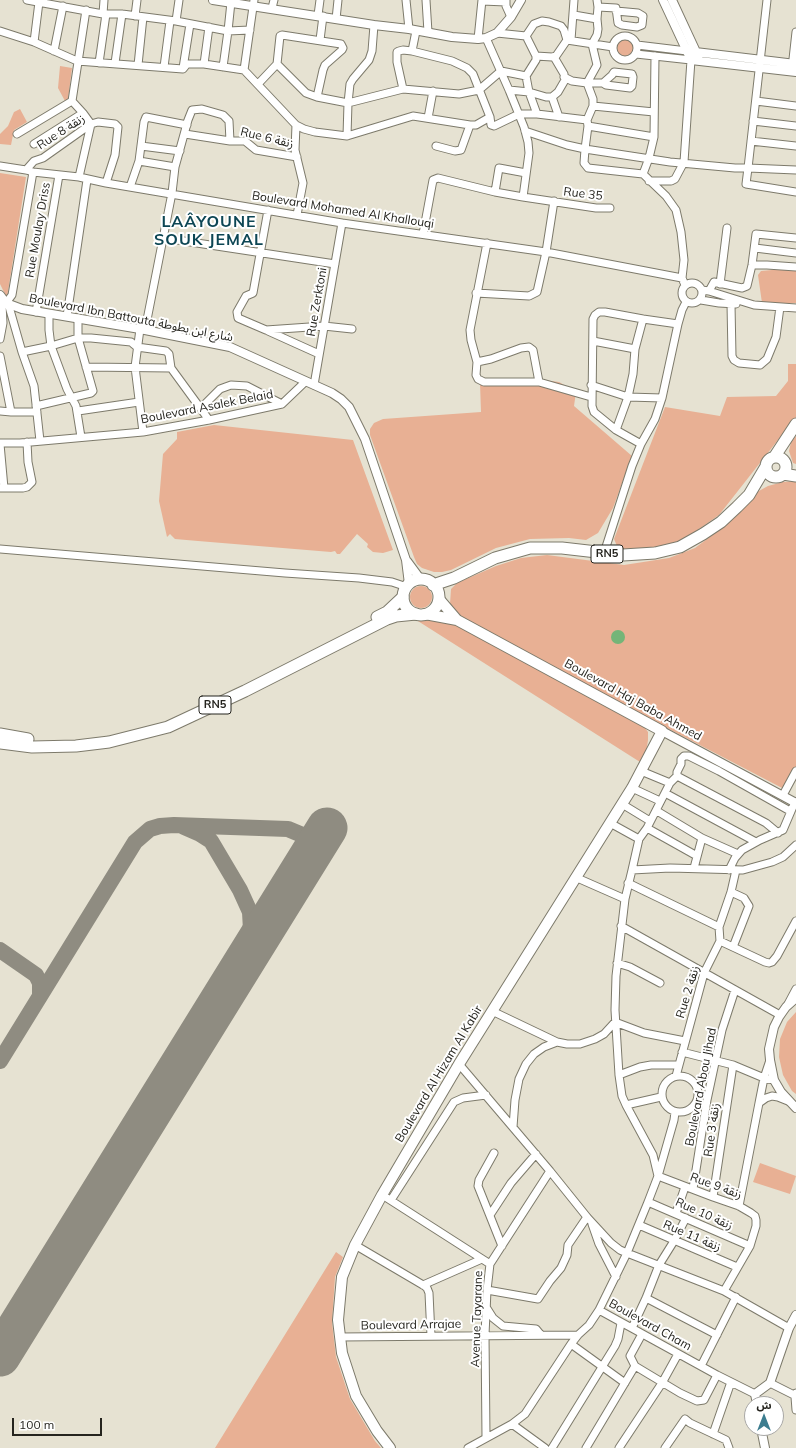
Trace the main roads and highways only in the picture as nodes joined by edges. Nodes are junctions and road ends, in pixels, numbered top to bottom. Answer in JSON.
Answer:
{"nodes":[{"id":1,"x":794,"y":426,"type":"edge"},
{"id":2,"x":775,"y":456,"type":"junction"},
{"id":3,"x":765,"y":468,"type":"junction"},
{"id":4,"x":786,"y":469,"type":"edge"},
{"id":5,"x":796,"y":476,"type":"edge"},
{"id":6,"x":749,"y":495,"type":"junction"},
{"id":7,"x":454,"y":578,"type":"junction"},
{"id":8,"x":433,"y":585,"type":"junction"},
{"id":9,"x":406,"y":591,"type":"junction"},
{"id":10,"x":439,"y":598,"type":"junction"},
{"id":11,"x":421,"y":614,"type":"junction"},
{"id":12,"x":457,"y":620,"type":"junction"},
{"id":13,"x":662,"y":731,"type":"joint"},
{"id":14,"x":0,"y":734,"type":"edge"},
{"id":15,"x":0,"y":743,"type":"edge"},
{"id":16,"x":390,"y":1448,"type":"edge"}],
"edges":[{"from":1,"to":2,"type":"main road"},
{"from":1,"to":4,"type":"main road"},
{"from":2,"to":3,"type":"main road","number":"RN5"},
{"from":2,"to":4,"type":"main road"},
{"from":3,"to":4,"type":"main road"},
{"from":3,"to":6,"type":"main road","number":"RN5"},
{"from":4,"to":5,"type":"main road"},
{"from":4,"to":6,"type":"main road","number":"RN5"},
{"from":6,"to":7,"type":"main road","number":"RN5"},
{"from":7,"to":8,"type":"main road","number":"RN5"},
{"from":7,"to":10,"type":"main road","number":"RN5"},
{"from":8,"to":9,"type":"main road","number":"RN5"},
{"from":8,"to":10,"type":"main road"},
{"from":9,"to":11,"type":"main road"},
{"from":9,"to":14,"type":"main road","number":"RN5"},
{"from":10,"to":11,"type":"main road","number":"RN5"},
{"from":10,"to":12,"type":"main road"},
{"from":11,"to":12,"type":"main road"},
{"from":11,"to":15,"type":"main road","number":"RN5"},
{"from":12,"to":13,"type":"main road","name":"Boulevard Haj Baba Ahmed"},
{"from":13,"to":16,"type":"main road","name":"Boulevard Al Hizam Al Kabir"}]}
